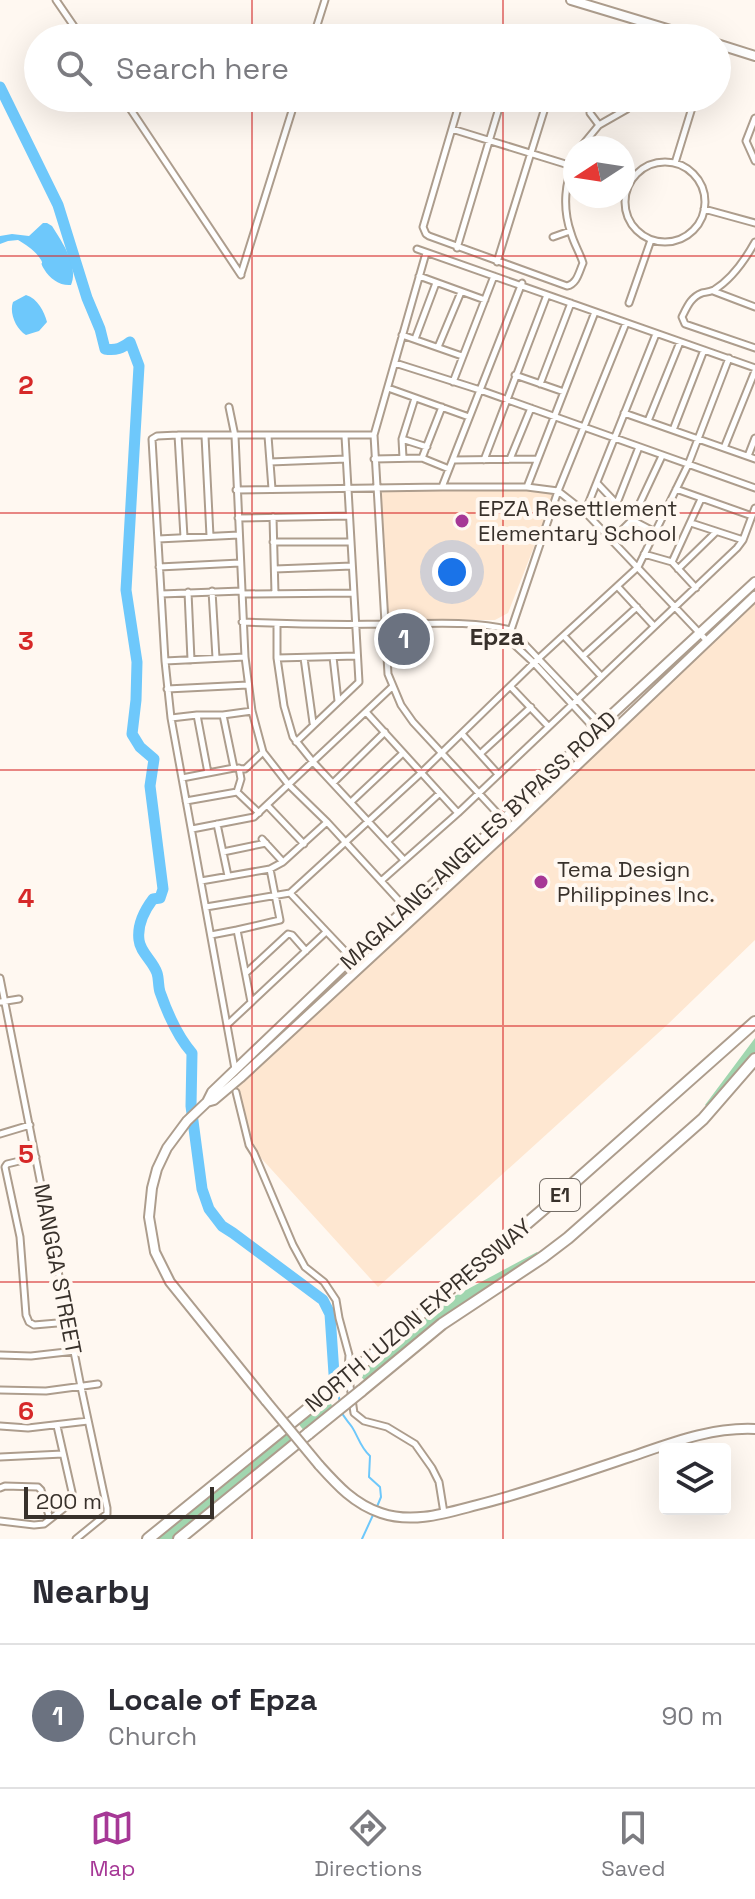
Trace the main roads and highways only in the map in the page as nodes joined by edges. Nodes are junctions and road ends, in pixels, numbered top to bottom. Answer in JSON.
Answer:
{"nodes":[{"id":1,"x":755,"y":1022,"type":"edge"},
{"id":2,"x":755,"y":1059,"type":"edge"},
{"id":3,"x":148,"y":1539,"type":"edge"},
{"id":4,"x":179,"y":1539,"type":"edge"}],
"edges":[{"from":1,"to":3,"type":"highway","name":"NORTH LUZON EXPRESSWAY","number":"E1","bridge":true},
{"from":2,"to":4,"type":"highway","name":"NORTH LUZON EXPRESSWAY","number":"E1","bridge":true}]}
